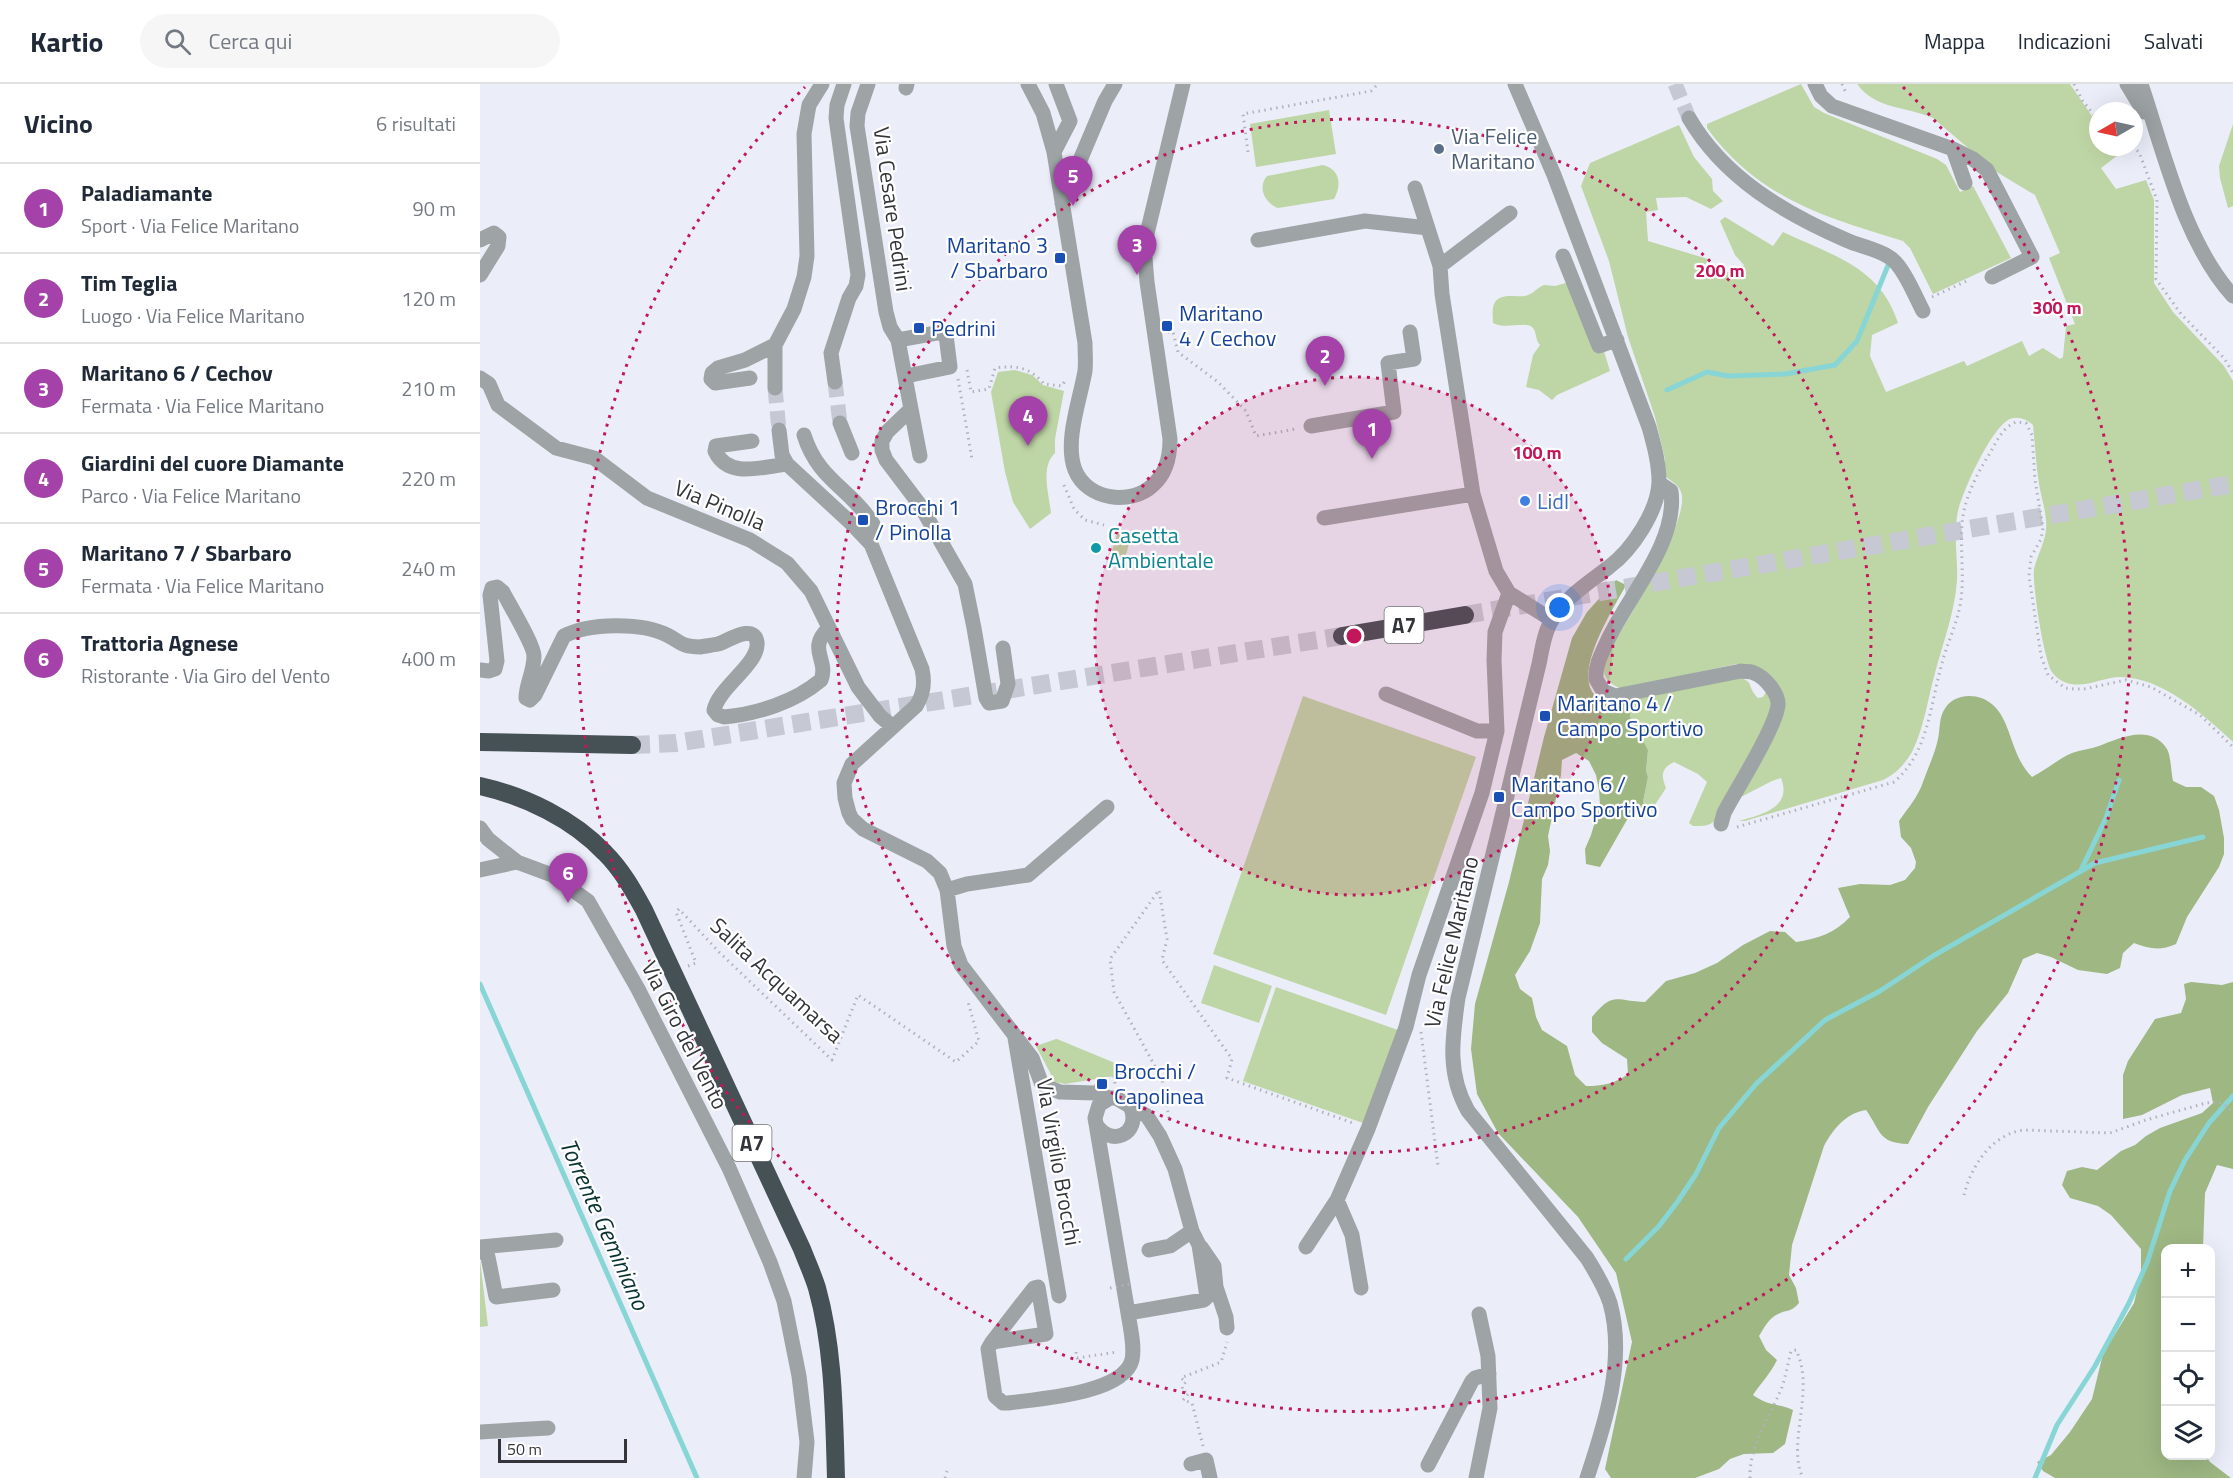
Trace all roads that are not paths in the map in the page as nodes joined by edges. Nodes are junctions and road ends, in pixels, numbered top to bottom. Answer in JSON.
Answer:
{"nodes":[{"id":1,"x":822,"y":84,"type":"edge"},
{"id":2,"x":844,"y":84,"type":"edge"},
{"id":3,"x":868,"y":84,"type":"edge"},
{"id":4,"x":1028,"y":84,"type":"edge"},
{"id":5,"x":1056,"y":84,"type":"edge"},
{"id":6,"x":1115,"y":84,"type":"edge"},
{"id":7,"x":1183,"y":84,"type":"edge"},
{"id":8,"x":1515,"y":84,"type":"edge"},
{"id":9,"x":1815,"y":84,"type":"edge"},
{"id":10,"x":2127,"y":84,"type":"edge"},
{"id":11,"x":2141,"y":84,"type":"edge"},
{"id":12,"x":1689,"y":118,"type":"tunnel mouth"},
{"id":13,"x":2156,"y":126,"type":"junction"},
{"id":14,"x":1953,"y":149,"type":"junction"},
{"id":15,"x":1054,"y":152,"type":"junction"},
{"id":16,"x":1965,"y":183,"type":"dead end"},
{"id":17,"x":1415,"y":188,"type":"dead end"},
{"id":18,"x":1062,"y":203,"type":"junction"},
{"id":19,"x":1510,"y":213,"type":"dead end"},
{"id":20,"x":1428,"y":228,"type":"junction"},
{"id":21,"x":480,"y":240,"type":"edge"},
{"id":22,"x":1258,"y":240,"type":"dead end"},
{"id":23,"x":1563,"y":256,"type":"dead end"},
{"id":24,"x":1440,"y":266,"type":"junction"},
{"id":25,"x":480,"y":275,"type":"edge"},
{"id":26,"x":1992,"y":277,"type":"dead end"},
{"id":27,"x":2233,"y":296,"type":"edge"},
{"id":28,"x":1923,"y":311,"type":"dead end"},
{"id":29,"x":1410,"y":332,"type":"dead end"},
{"id":30,"x":898,"y":340,"type":"junction"},
{"id":31,"x":1617,"y":340,"type":"junction"},
{"id":32,"x":775,"y":345,"type":"junction"},
{"id":33,"x":906,"y":376,"type":"junction"},
{"id":34,"x":480,"y":378,"type":"edge"},
{"id":35,"x":750,"y":378,"type":"dead end"},
{"id":36,"x":835,"y":382,"type":"tunnel mouth"},
{"id":37,"x":775,"y":388,"type":"tunnel mouth"},
{"id":38,"x":911,"y":409,"type":"junction"},
{"id":39,"x":840,"y":423,"type":"tunnel mouth"},
{"id":40,"x":1311,"y":426,"type":"road end"},
{"id":41,"x":779,"y":430,"type":"tunnel mouth"},
{"id":42,"x":804,"y":435,"type":"dead end"},
{"id":43,"x":752,"y":441,"type":"dead end"},
{"id":44,"x":852,"y":453,"type":"dead end"},
{"id":45,"x":920,"y":456,"type":"dead end"},
{"id":46,"x":787,"y":464,"type":"junction"},
{"id":47,"x":1659,"y":483,"type":"junction"},
{"id":48,"x":1473,"y":494,"type":"junction"},
{"id":49,"x":1324,"y":518,"type":"dead end"},
{"id":50,"x":866,"y":539,"type":"junction"},
{"id":51,"x":1509,"y":593,"type":"junction"},
{"id":52,"x":1465,"y":615,"type":"tunnel mouth"},
{"id":53,"x":1551,"y":620,"type":"junction"},
{"id":54,"x":828,"y":629,"type":"junction"},
{"id":55,"x":1342,"y":636,"type":"tunnel mouth"},
{"id":56,"x":1003,"y":648,"type":"dead end"},
{"id":57,"x":480,"y":670,"type":"edge"},
{"id":58,"x":1386,"y":694,"type":"dead end"},
{"id":59,"x":893,"y":727,"type":"junction"},
{"id":60,"x":1497,"y":731,"type":"junction"},
{"id":61,"x":480,"y":742,"type":"edge"},
{"id":62,"x":632,"y":745,"type":"tunnel mouth"},
{"id":63,"x":480,"y":786,"type":"edge"},
{"id":64,"x":1107,"y":807,"type":"dead end"},
{"id":65,"x":1722,"y":824,"type":"road end"},
{"id":66,"x":480,"y":828,"type":"edge"},
{"id":67,"x":517,"y":862,"type":"junction"},
{"id":68,"x":480,"y":870,"type":"edge"},
{"id":69,"x":947,"y":890,"type":"junction"},
{"id":70,"x":1014,"y":1035,"type":"junction"},
{"id":71,"x":1110,"y":1098,"type":"junction"},
{"id":72,"x":1131,"y":1108,"type":"junction"},
{"id":73,"x":1096,"y":1124,"type":"junction"},
{"id":74,"x":1337,"y":1200,"type":"junction"},
{"id":75,"x":1195,"y":1238,"type":"junction"},
{"id":76,"x":556,"y":1240,"type":"dead end"},
{"id":77,"x":480,"y":1247,"type":"edge"},
{"id":78,"x":1306,"y":1247,"type":"dead end"},
{"id":79,"x":1149,"y":1250,"type":"dead end"},
{"id":80,"x":1361,"y":1288,"type":"dead end"},
{"id":81,"x":554,"y":1290,"type":"dead end"},
{"id":82,"x":1059,"y":1296,"type":"dead end"},
{"id":83,"x":1128,"y":1313,"type":"junction"},
{"id":84,"x":1479,"y":1314,"type":"dead end"},
{"id":85,"x":1227,"y":1328,"type":"road end"},
{"id":86,"x":992,"y":1342,"type":"dead end"},
{"id":87,"x":1489,"y":1374,"type":"junction"},
{"id":88,"x":548,"y":1428,"type":"dead end"},
{"id":89,"x":480,"y":1432,"type":"edge"},
{"id":90,"x":1199,"y":1462,"type":"dead end"},
{"id":91,"x":1428,"y":1465,"type":"dead end"},
{"id":92,"x":804,"y":1478,"type":"edge"},
{"id":93,"x":836,"y":1478,"type":"edge"},
{"id":94,"x":1210,"y":1478,"type":"edge"},
{"id":95,"x":1476,"y":1478,"type":"edge"},
{"id":96,"x":1587,"y":1478,"type":"edge"}],
"edges":[{"from":1,"to":32,"type":"street"},
{"from":2,"to":36,"type":"street"},
{"from":3,"to":30,"type":"street","name":"Via Cesare Pedrini"},
{"from":4,"to":15,"type":"street"},
{"from":5,"to":15,"type":"street"},
{"from":6,"to":18,"type":"street"},
{"from":7,"to":18,"type":"street"},
{"from":8,"to":31,"type":"street","name":"Via Felice Maritano"},
{"from":9,"to":14,"type":"street"},
{"from":10,"to":13,"type":"street"},
{"from":11,"to":13,"type":"street"},
{"from":12,"to":28,"type":"street"},
{"from":13,"to":27,"type":"street"},
{"from":14,"to":16,"type":"street"},
{"from":14,"to":26,"type":"street"},
{"from":15,"to":18,"type":"street"},
{"from":17,"to":20,"type":"street"},
{"from":19,"to":24,"type":"street"},
{"from":20,"to":22,"type":"street"},
{"from":20,"to":24,"type":"street"},
{"from":21,"to":25,"type":"street"},
{"from":23,"to":31,"type":"street"},
{"from":24,"to":48,"type":"street"},
{"from":29,"to":40,"type":"street"},
{"from":30,"to":33,"type":"street","name":"Via Cesare Pedrini"},
{"from":30,"to":33,"type":"street"},
{"from":31,"to":47,"type":"street","name":"Via Felice Maritano"},
{"from":32,"to":35,"type":"street"},
{"from":32,"to":37,"type":"street"},
{"from":33,"to":38,"type":"street","name":"Via Cesare Pedrini"},
{"from":34,"to":54,"type":"street","name":"Via Pinolla"},
{"from":38,"to":45,"type":"street","name":"Via Cesare Pedrini"},
{"from":38,"to":56,"type":"street"},
{"from":39,"to":44,"type":"street"},
{"from":41,"to":46,"type":"street"},
{"from":42,"to":50,"type":"street","name":"Via Virgilio Brocchi"},
{"from":43,"to":46,"type":"street"},
{"from":46,"to":50,"type":"street","name":"Via Virgilio Brocchi"},
{"from":47,"to":53,"type":"street","name":"Via Felice Maritano"},
{"from":47,"to":65,"type":"street","name":"Via Felice Maritano"},
{"from":48,"to":49,"type":"street"},
{"from":48,"to":51,"type":"street"},
{"from":50,"to":59,"type":"street","name":"Via Virgilio Brocchi"},
{"from":51,"to":53,"type":"street"},
{"from":51,"to":60,"type":"street"},
{"from":52,"to":55,"type":"highway","number":"A7"},
{"from":53,"to":96,"type":"street","name":"Via Felice Maritano"},
{"from":54,"to":57,"type":"street"},
{"from":54,"to":59,"type":"street","name":"Via Pinolla"},
{"from":58,"to":60,"type":"street"},
{"from":59,"to":69,"type":"street","name":"Via Virgilio Brocchi"},
{"from":60,"to":74,"type":"street"},
{"from":61,"to":62,"type":"highway"},
{"from":63,"to":93,"type":"highway","number":"A7"},
{"from":64,"to":69,"type":"street"},
{"from":66,"to":67,"type":"street","name":"Via Giro del Vento"},
{"from":67,"to":68,"type":"street"},
{"from":67,"to":92,"type":"street","name":"Via Giro del Vento"},
{"from":69,"to":70,"type":"street","name":"Via Virgilio Brocchi"},
{"from":70,"to":71,"type":"street","name":"Via Virgilio Brocchi"},
{"from":70,"to":82,"type":"street","name":"Via Virgilio Brocchi"},
{"from":71,"to":72,"type":"street","name":"Via Virgilio Brocchi"},
{"from":71,"to":73,"type":"street","name":"Via Virgilio Brocchi"},
{"from":72,"to":73,"type":"street"},
{"from":72,"to":75,"type":"street","name":"Via Virgilio Brocchi"},
{"from":73,"to":83,"type":"street","name":"Via Virgilio Brocchi"},
{"from":74,"to":78,"type":"street"},
{"from":74,"to":80,"type":"street"},
{"from":75,"to":79,"type":"street"},
{"from":75,"to":83,"type":"street","name":"Via Virgilio Brocchi"},
{"from":75,"to":85,"type":"street"},
{"from":76,"to":77,"type":"street"},
{"from":77,"to":81,"type":"street"},
{"from":83,"to":86,"type":"street","name":"Via Virgilio Brocchi"},
{"from":84,"to":87,"type":"street"},
{"from":87,"to":91,"type":"street"},
{"from":87,"to":95,"type":"street"},
{"from":88,"to":89,"type":"street"},
{"from":90,"to":94,"type":"street"}]}
